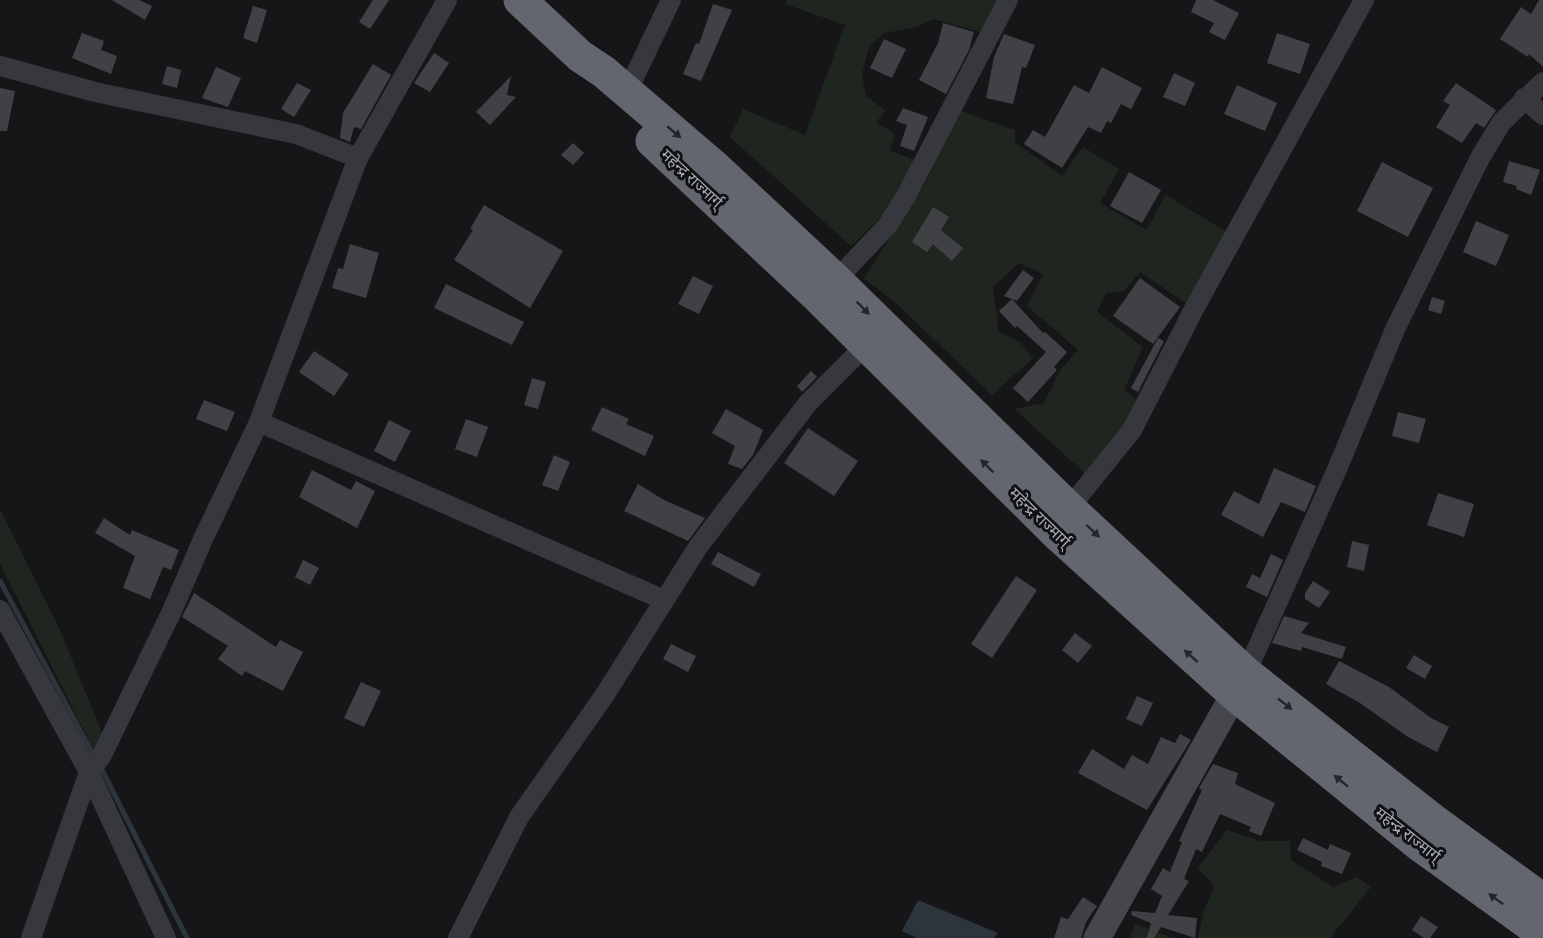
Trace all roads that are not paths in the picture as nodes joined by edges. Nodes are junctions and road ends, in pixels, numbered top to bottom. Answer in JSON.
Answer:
{"nodes":[{"id":1,"x":447,"y":0,"type":"edge"},
{"id":2,"x":520,"y":0,"type":"edge"},
{"id":3,"x":670,"y":0,"type":"edge"},
{"id":4,"x":1008,"y":0,"type":"edge"},
{"id":5,"x":1364,"y":0,"type":"edge"},
{"id":6,"x":580,"y":56,"type":"junction"},
{"id":7,"x":0,"y":66,"type":"edge"},
{"id":8,"x":1543,"y":82,"type":"edge"},
{"id":9,"x":627,"y":92,"type":"junction"},
{"id":10,"x":1524,"y":98,"type":"junction"},
{"id":11,"x":1543,"y":116,"type":"edge"},
{"id":12,"x":358,"y":158,"type":"junction"},
{"id":13,"x":836,"y":280,"type":"junction"},
{"id":14,"x":866,"y":346,"type":"junction"},
{"id":15,"x":259,"y":422,"type":"junction"},
{"id":16,"x":1069,"y":508,"type":"junction"},
{"id":17,"x":664,"y":600,"type":"junction"},
{"id":18,"x":0,"y":610,"type":"edge"},
{"id":19,"x":1240,"y":684,"type":"junction"},
{"id":20,"x":89,"y":772,"type":"junction"},
{"id":21,"x":1543,"y":900,"type":"edge"},
{"id":22,"x":1543,"y":934,"type":"edge"},
{"id":23,"x":31,"y":938,"type":"edge"},
{"id":24,"x":166,"y":938,"type":"edge"},
{"id":25,"x":458,"y":938,"type":"edge"},
{"id":26,"x":1097,"y":938,"type":"edge"}],
"edges":[{"from":1,"to":12,"type":"street"},
{"from":2,"to":6,"type":"highway","name":"महेन्द्र राज्मार्ग्"},
{"from":3,"to":9,"type":"street"},
{"from":4,"to":13,"type":"street"},
{"from":5,"to":16,"type":"street"},
{"from":6,"to":9,"type":"highway","name":"महेन्द्र राज्मार्ग्"},
{"from":6,"to":14,"type":"highway","name":"महेन्द्र राज्मार्ग्"},
{"from":7,"to":12,"type":"street"},
{"from":8,"to":10,"type":"street"},
{"from":9,"to":13,"type":"highway","name":"महेन्द्र राज्मार्ग्","one_way":true},
{"from":10,"to":11,"type":"street"},
{"from":10,"to":19,"type":"street"},
{"from":12,"to":15,"type":"street"},
{"from":13,"to":16,"type":"highway","name":"महेन्द्र राज्मार्ग्","one_way":true},
{"from":14,"to":17,"type":"street"},
{"from":19,"to":14,"type":"highway","name":"महेन्द्र राज्मार्ग्","one_way":true},
{"from":15,"to":17,"type":"street"},
{"from":15,"to":20,"type":"street"},
{"from":16,"to":19,"type":"highway","name":"महेन्द्र राज्मार्ग्","one_way":true},
{"from":17,"to":25,"type":"street"},
{"from":18,"to":20,"type":"street"},
{"from":19,"to":21,"type":"highway","name":"महेन्द्र राज्मार्ग्","one_way":true},
{"from":22,"to":19,"type":"highway","name":"महेन्द्र राज्मार्ग्","one_way":true},
{"from":19,"to":26,"type":"main road"},
{"from":20,"to":23,"type":"street"},
{"from":20,"to":24,"type":"street"}]}
